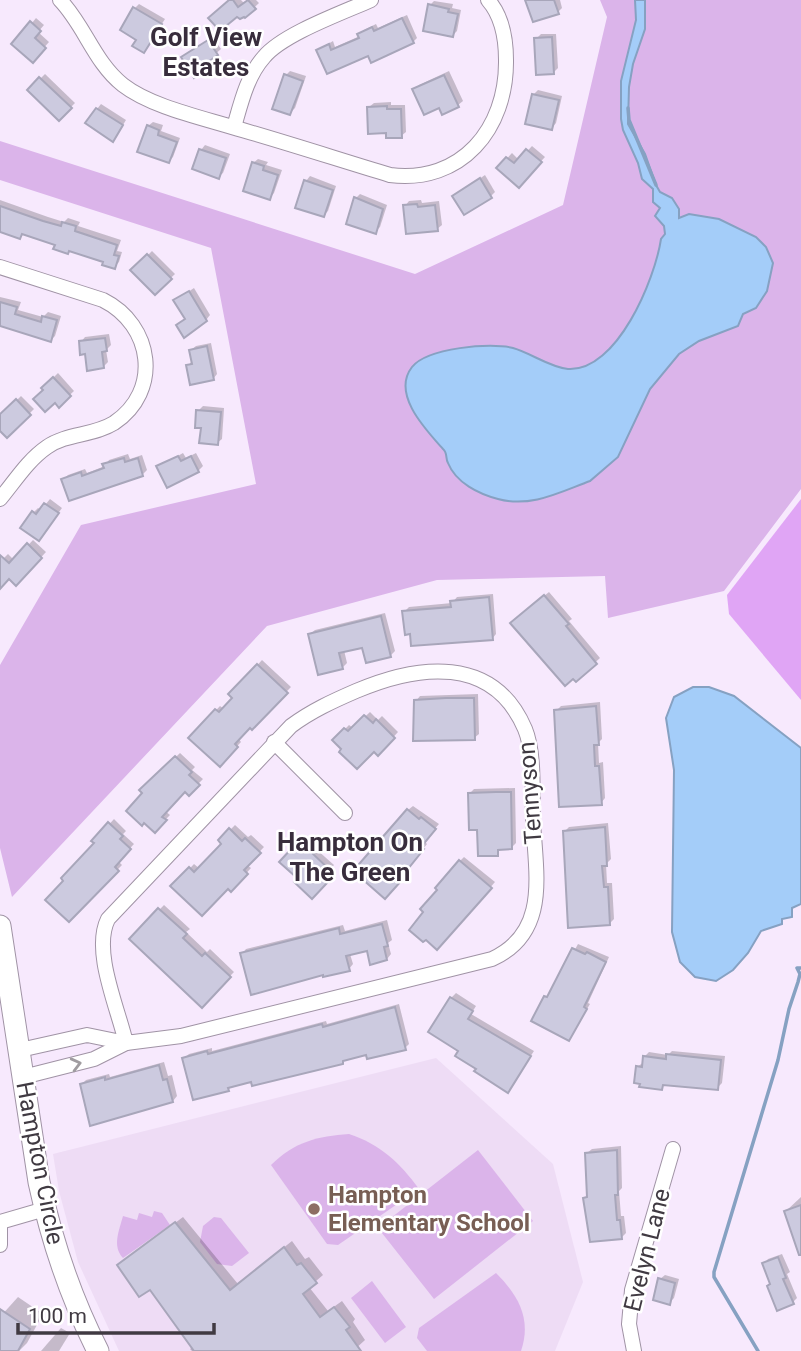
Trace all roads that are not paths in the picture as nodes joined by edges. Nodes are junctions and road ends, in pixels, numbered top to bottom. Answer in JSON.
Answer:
{"nodes":[{"id":1,"x":60,"y":0,"type":"edge"},
{"id":2,"x":371,"y":0,"type":"edge"},
{"id":3,"x":488,"y":0,"type":"edge"},
{"id":4,"x":234,"y":127,"type":"junction"},
{"id":5,"x":0,"y":267,"type":"edge"},
{"id":6,"x":0,"y":499,"type":"edge"},
{"id":7,"x":274,"y":743,"type":"junction"},
{"id":8,"x":345,"y":813,"type":"dead end"},
{"id":9,"x":0,"y":926,"type":"edge"},
{"id":10,"x":126,"y":1042,"type":"junction"},
{"id":11,"x":20,"y":1050,"type":"junction"},
{"id":12,"x":23,"y":1077,"type":"junction"},
{"id":13,"x":673,"y":1149,"type":"dead end"},
{"id":14,"x":45,"y":1209,"type":"junction"},
{"id":15,"x":0,"y":1224,"type":"edge"},
{"id":16,"x":0,"y":1245,"type":"edge"},
{"id":17,"x":98,"y":1351,"type":"edge"},
{"id":18,"x":634,"y":1351,"type":"edge"}],
"edges":[{"from":1,"to":4,"type":"street"},
{"from":2,"to":4,"type":"street"},
{"from":3,"to":4,"type":"street"},
{"from":5,"to":6,"type":"street"},
{"from":7,"to":8,"type":"street"},
{"from":7,"to":10,"type":"street","name":"Tennyson"},
{"from":7,"to":10,"type":"street","name":"Tennyson"},
{"from":9,"to":11,"type":"street","name":"Hampton Circle"},
{"from":10,"to":11,"type":"street","name":"Tennyson"},
{"from":12,"to":10,"type":"street","name":"Tennyson","one_way":true},
{"from":11,"to":12,"type":"street","name":"Hampton Circle"},
{"from":12,"to":14,"type":"street","name":"Hampton Circle"},
{"from":13,"to":18,"type":"street","name":"Evelyn Lane"},
{"from":14,"to":15,"type":"street"},
{"from":14,"to":17,"type":"street","name":"Hampton Circle"},
{"from":15,"to":16,"type":"street"}]}
